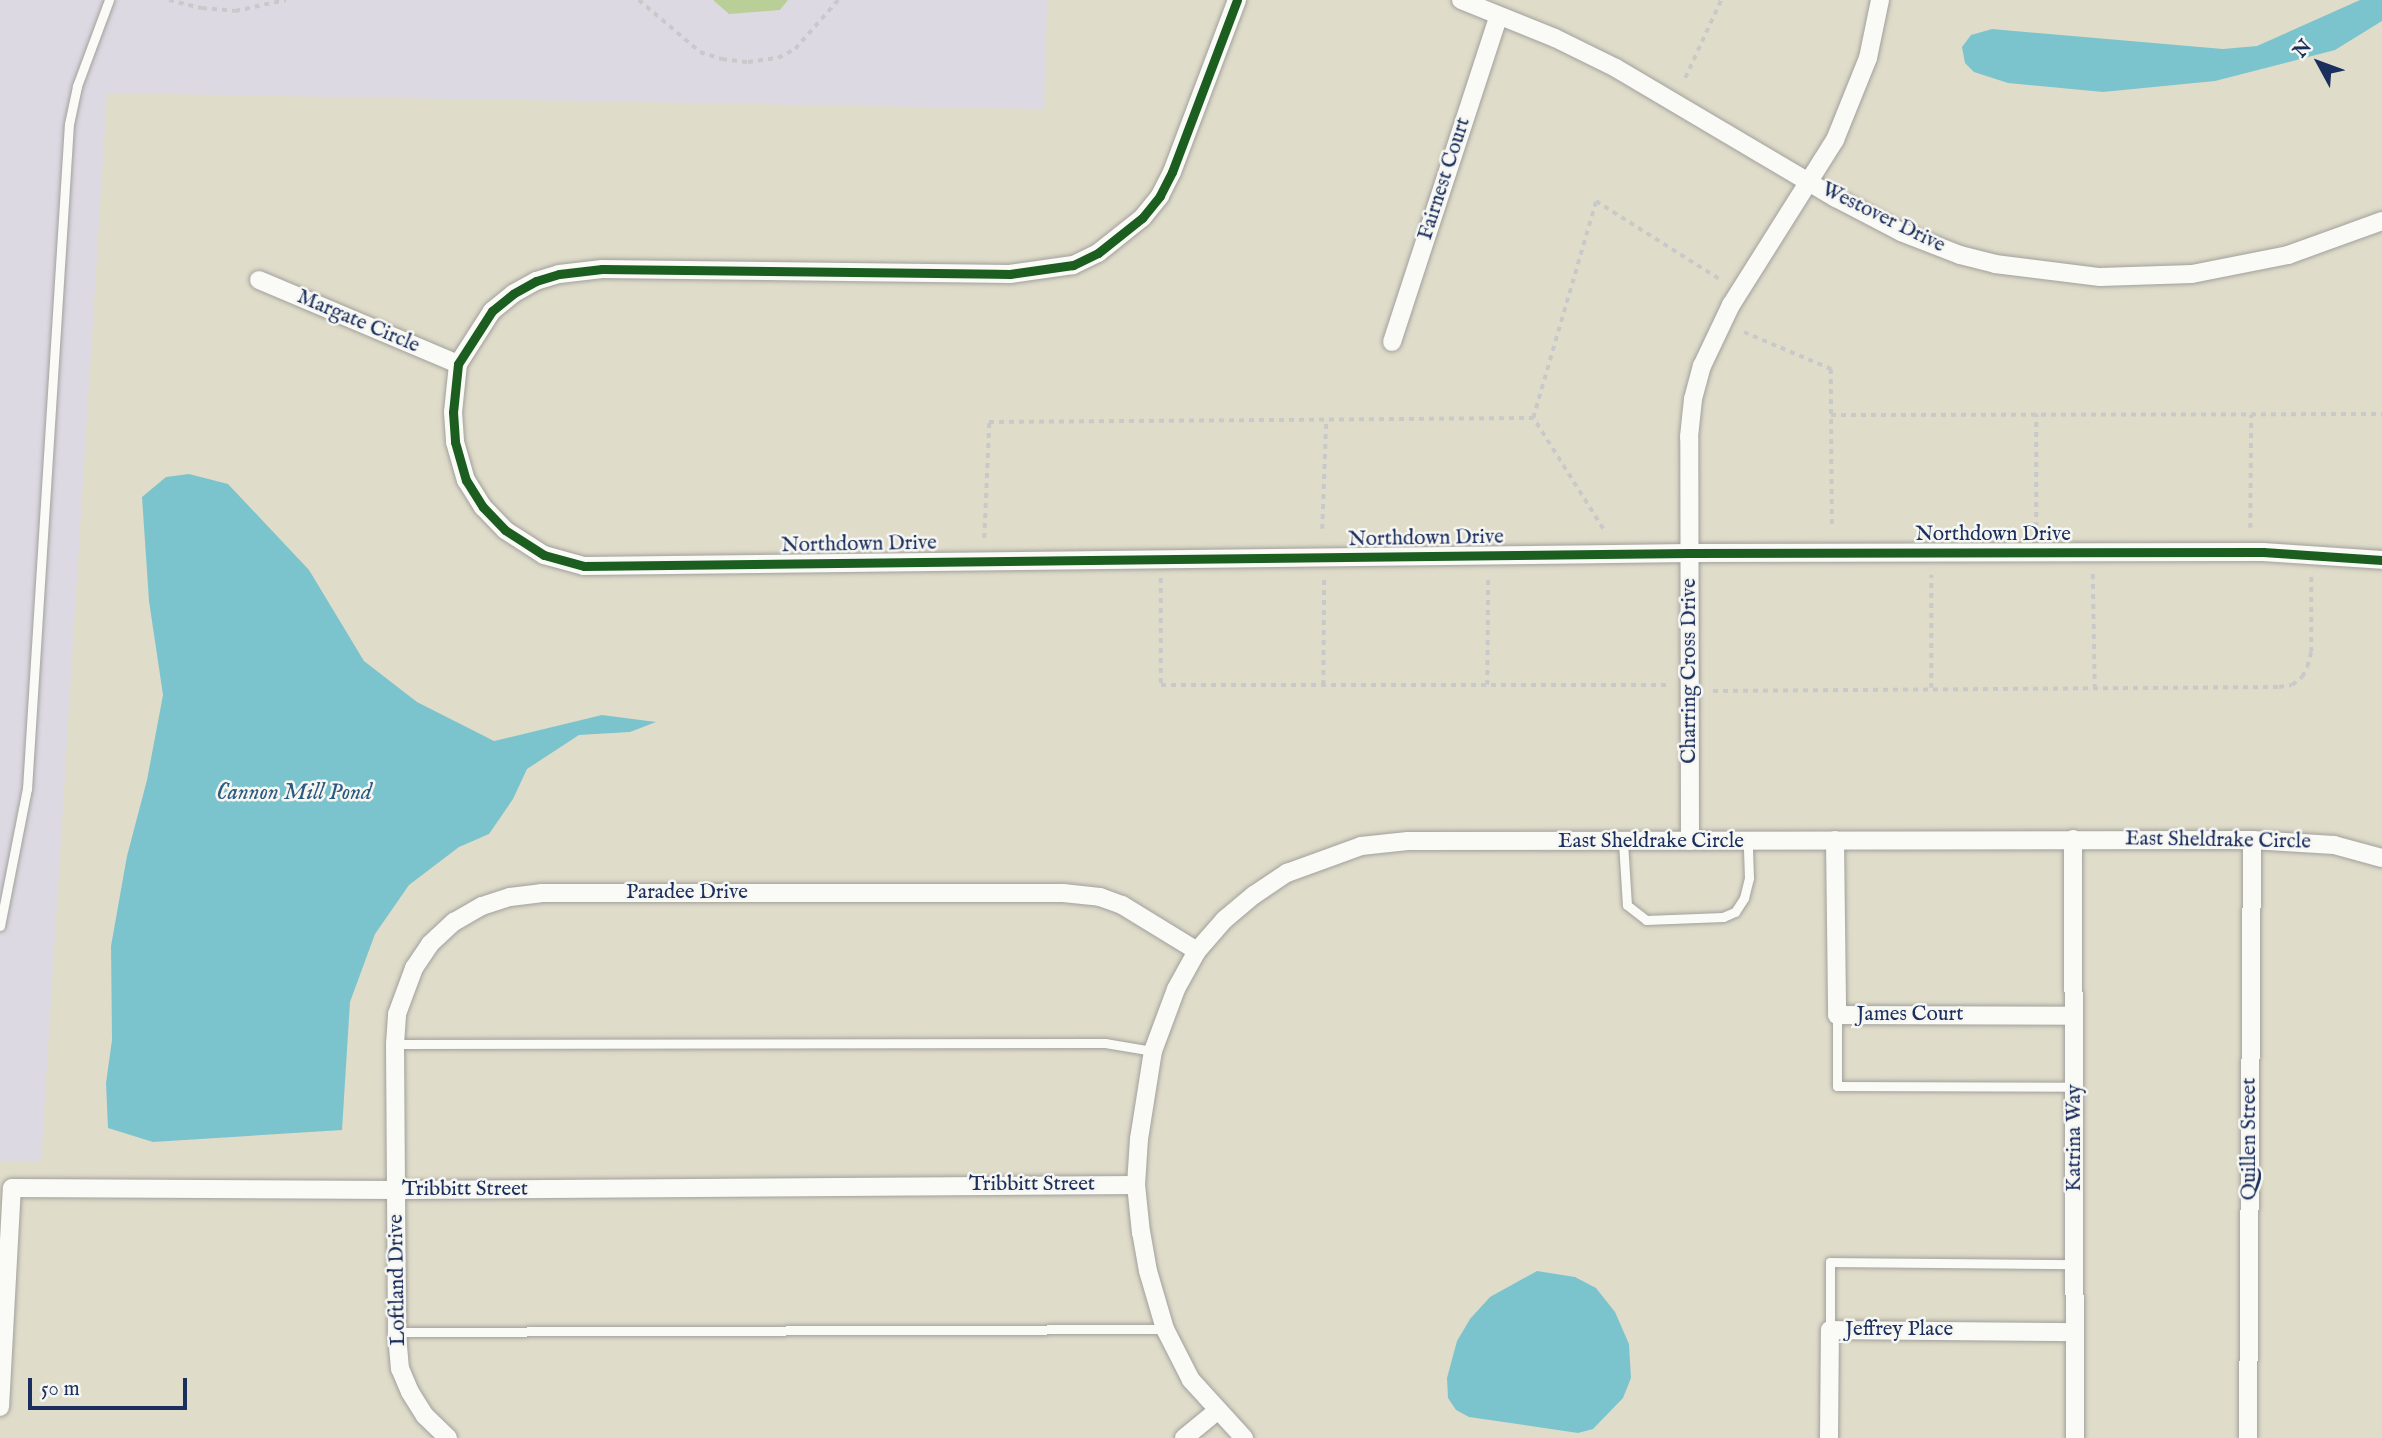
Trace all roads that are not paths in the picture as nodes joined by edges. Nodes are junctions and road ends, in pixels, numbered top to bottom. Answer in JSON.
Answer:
{"nodes":[{"id":1,"x":109,"y":0,"type":"edge"},
{"id":2,"x":1237,"y":0,"type":"edge"},
{"id":3,"x":1461,"y":0,"type":"edge"},
{"id":4,"x":1880,"y":0,"type":"edge"},
{"id":5,"x":1499,"y":17,"type":"junction"},
{"id":6,"x":1810,"y":182,"type":"junction"},
{"id":7,"x":2382,"y":221,"type":"edge"},
{"id":8,"x":259,"y":280,"type":"dead end"},
{"id":9,"x":1392,"y":342,"type":"dead end"},
{"id":10,"x":458,"y":364,"type":"junction"},
{"id":11,"x":1689,"y":553,"type":"junction"},
{"id":12,"x":2382,"y":560,"type":"edge"},
{"id":13,"x":2073,"y":839,"type":"junction"},
{"id":14,"x":2252,"y":840,"type":"junction"},
{"id":15,"x":1690,"y":841,"type":"junction"},
{"id":16,"x":1748,"y":841,"type":"junction"},
{"id":17,"x":1835,"y":841,"type":"junction"},
{"id":18,"x":1623,"y":842,"type":"junction"},
{"id":19,"x":2382,"y":858,"type":"edge"},
{"id":20,"x":0,"y":926,"type":"edge"},
{"id":21,"x":1197,"y":951,"type":"junction"},
{"id":22,"x":1836,"y":1015,"type":"junction"},
{"id":23,"x":2074,"y":1016,"type":"junction"},
{"id":24,"x":395,"y":1044,"type":"junction"},
{"id":25,"x":1153,"y":1051,"type":"junction"},
{"id":26,"x":2075,"y":1087,"type":"junction"},
{"id":27,"x":1136,"y":1185,"type":"junction"},
{"id":28,"x":398,"y":1190,"type":"junction"},
{"id":29,"x":2075,"y":1264,"type":"junction"},
{"id":30,"x":1165,"y":1329,"type":"junction"},
{"id":31,"x":1830,"y":1330,"type":"junction"},
{"id":32,"x":397,"y":1332,"type":"junction"},
{"id":33,"x":2075,"y":1332,"type":"junction"},
{"id":34,"x":0,"y":1407,"type":"edge"},
{"id":35,"x":1217,"y":1411,"type":"junction"},
{"id":36,"x":448,"y":1438,"type":"edge"},
{"id":37,"x":1184,"y":1438,"type":"edge"},
{"id":38,"x":1244,"y":1438,"type":"edge"},
{"id":39,"x":1829,"y":1438,"type":"edge"},
{"id":40,"x":2075,"y":1438,"type":"edge"},
{"id":41,"x":2248,"y":1438,"type":"edge"}],
"edges":[{"from":1,"to":20,"type":"lane"},
{"from":2,"to":10,"type":"street","name":"Northdown Drive"},
{"from":3,"to":5,"type":"street","name":"Westover Drive"},
{"from":4,"to":6,"type":"street","name":"Charring Cross Drive"},
{"from":5,"to":6,"type":"street","name":"Westover Drive"},
{"from":5,"to":9,"type":"street","name":"Fairnest Court"},
{"from":6,"to":7,"type":"street","name":"Westover Drive"},
{"from":6,"to":11,"type":"street","name":"Charring Cross Drive"},
{"from":8,"to":10,"type":"street","name":"Margate Circle"},
{"from":10,"to":11,"type":"street","name":"Northdown Drive"},
{"from":11,"to":12,"type":"street","name":"Northdown Drive"},
{"from":11,"to":15,"type":"street","name":"Charring Cross Drive"},
{"from":13,"to":14,"type":"street","name":"East Sheldrake Circle"},
{"from":13,"to":17,"type":"street","name":"East Sheldrake Circle"},
{"from":13,"to":23,"type":"street","name":"Katrina Way"},
{"from":14,"to":19,"type":"street","name":"East Sheldrake Circle"},
{"from":14,"to":41,"type":"street","name":"Quillen Street"},
{"from":15,"to":16,"type":"street","name":"East Sheldrake Circle"},
{"from":15,"to":18,"type":"street","name":"East Sheldrake Circle"},
{"from":16,"to":17,"type":"street","name":"East Sheldrake Circle"},
{"from":16,"to":18,"type":"lane"},
{"from":17,"to":22,"type":"street","name":"James Court"},
{"from":18,"to":21,"type":"street","name":"East Sheldrake Circle"},
{"from":21,"to":24,"type":"street","name":"Paradee Drive"},
{"from":21,"to":25,"type":"street","name":"East Sheldrake Circle"},
{"from":22,"to":23,"type":"street","name":"James Court"},
{"from":22,"to":26,"type":"lane"},
{"from":23,"to":26,"type":"street","name":"Katrina Way"},
{"from":24,"to":25,"type":"lane"},
{"from":24,"to":28,"type":"street","name":"Paradee Drive"},
{"from":25,"to":27,"type":"street","name":"East Sheldrake Circle"},
{"from":26,"to":29,"type":"street","name":"Katrina Way"},
{"from":27,"to":28,"type":"street","name":"Tribbitt Street"},
{"from":27,"to":30,"type":"street","name":"East Sheldrake Circle"},
{"from":28,"to":32,"type":"street","name":"Loftland Drive"},
{"from":28,"to":34,"type":"street","name":"Tribbitt Street"},
{"from":29,"to":31,"type":"lane"},
{"from":29,"to":33,"type":"street","name":"Katrina Way"},
{"from":30,"to":32,"type":"lane"},
{"from":30,"to":35,"type":"street","name":"East Sheldrake Circle"},
{"from":31,"to":33,"type":"street","name":"Jeffrey Place"},
{"from":31,"to":39,"type":"street","name":"Jeffrey Place"},
{"from":32,"to":36,"type":"street","name":"Loftland Drive"},
{"from":33,"to":40,"type":"street","name":"Katrina Way"},
{"from":35,"to":37,"type":"street"},
{"from":35,"to":38,"type":"street","name":"East Sheldrake Circle"}]}
